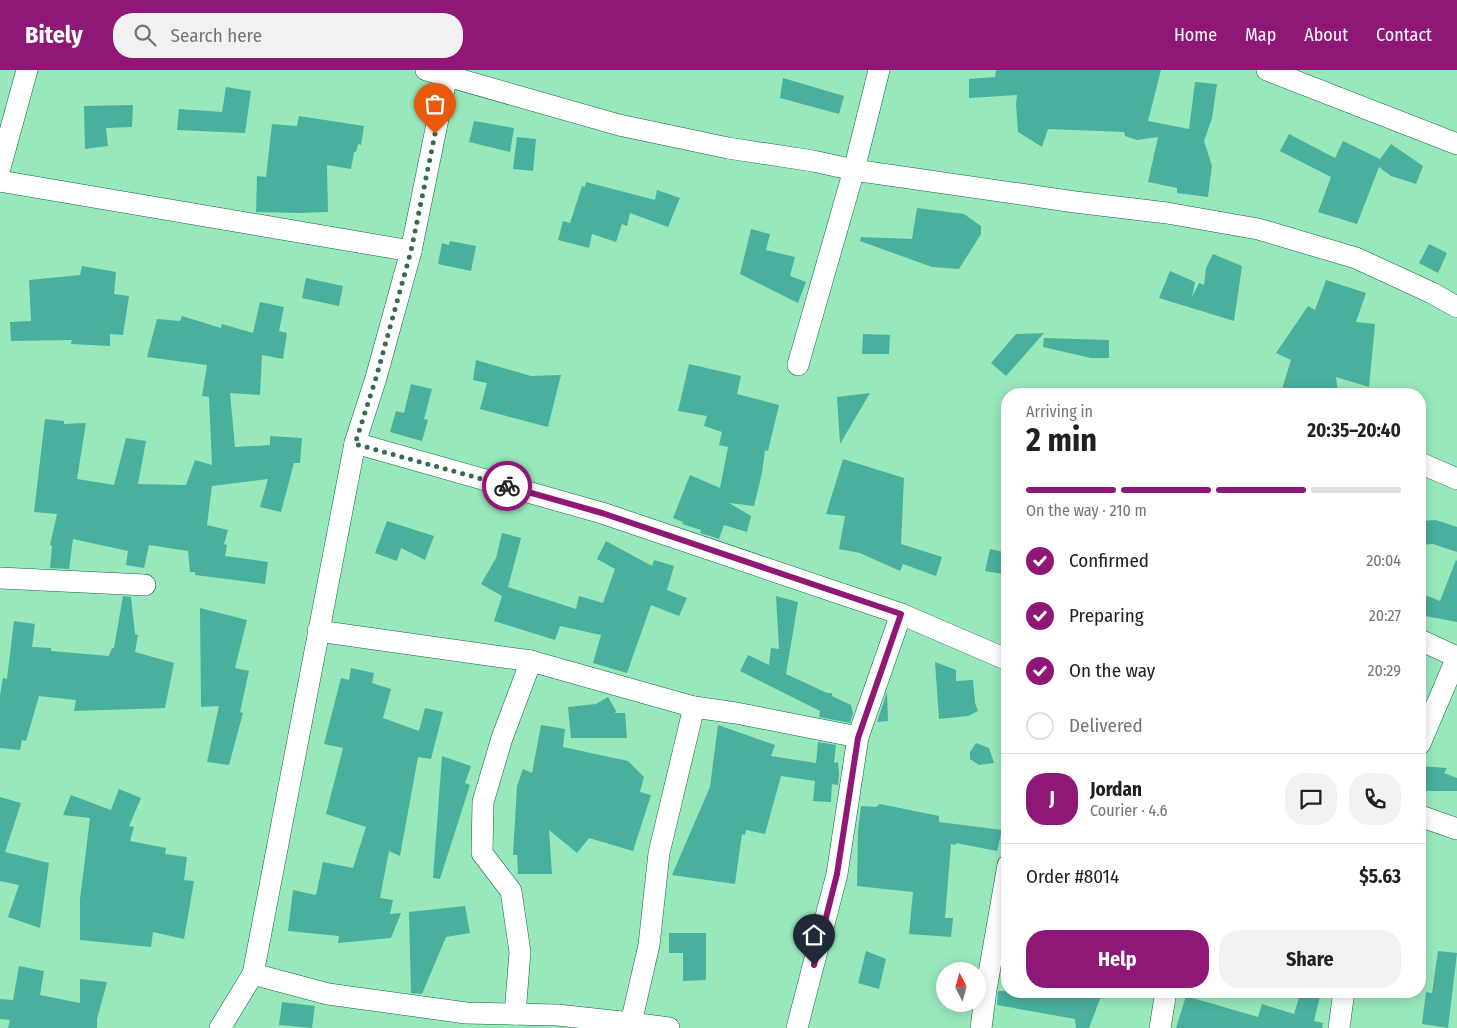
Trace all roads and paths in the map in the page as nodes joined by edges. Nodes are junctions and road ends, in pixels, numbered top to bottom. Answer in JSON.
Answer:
{"nodes":[{"id":1,"x":27,"y":70,"type":"edge"},
{"id":2,"x":426,"y":70,"type":"edge"},
{"id":3,"x":879,"y":70,"type":"edge"},
{"id":4,"x":1266,"y":70,"type":"edge"},
{"id":5,"x":447,"y":73,"type":"edge"},
{"id":6,"x":1457,"y":144,"type":"edge"},
{"id":7,"x":0,"y":168,"type":"edge"},
{"id":8,"x":854,"y":170,"type":"junction"},
{"id":9,"x":0,"y":180,"type":"edge"},
{"id":10,"x":411,"y":251,"type":"junction"},
{"id":11,"x":1457,"y":307,"type":"edge"},
{"id":12,"x":798,"y":365,"type":"dead end"},
{"id":13,"x":355,"y":444,"type":"junction"},
{"id":14,"x":1426,"y":466,"type":"edge"},
{"id":15,"x":1457,"y":479,"type":"edge"},
{"id":16,"x":0,"y":578,"type":"edge"},
{"id":17,"x":145,"y":585,"type":"dead end"},
{"id":18,"x":901,"y":614,"type":"junction"},
{"id":19,"x":318,"y":631,"type":"junction"},
{"id":20,"x":1426,"y":643,"type":"edge"},
{"id":21,"x":1001,"y":657,"type":"edge"},
{"id":22,"x":1457,"y":658,"type":"edge"},
{"id":23,"x":531,"y":661,"type":"junction"},
{"id":24,"x":694,"y":707,"type":"junction"},
{"id":25,"x":1426,"y":731,"type":"edge"},
{"id":26,"x":858,"y":738,"type":"junction"},
{"id":27,"x":1426,"y":818,"type":"edge"},
{"id":28,"x":1457,"y":829,"type":"edge"},
{"id":29,"x":1001,"y":904,"type":"edge"},
{"id":30,"x":253,"y":974,"type":"junction"},
{"id":31,"x":1165,"y":998,"type":"edge"},
{"id":32,"x":1343,"y":998,"type":"edge"},
{"id":33,"x":515,"y":1014,"type":"junction"},
{"id":34,"x":630,"y":1025,"type":"edge"},
{"id":35,"x":220,"y":1028,"type":"edge"},
{"id":36,"x":669,"y":1028,"type":"edge"},
{"id":37,"x":797,"y":1028,"type":"edge"},
{"id":38,"x":981,"y":1028,"type":"edge"},
{"id":39,"x":1160,"y":1028,"type":"edge"},
{"id":40,"x":1339,"y":1028,"type":"edge"}],
"edges":[{"from":1,"to":7,"type":"street"},
{"from":2,"to":5,"type":"street"},
{"from":3,"to":8,"type":"street"},
{"from":4,"to":6,"type":"street"},
{"from":5,"to":8,"type":"street"},
{"from":5,"to":10,"type":"street"},
{"from":8,"to":11,"type":"street"},
{"from":8,"to":12,"type":"street"},
{"from":9,"to":10,"type":"street"},
{"from":10,"to":13,"type":"street"},
{"from":13,"to":18,"type":"street"},
{"from":13,"to":19,"type":"street"},
{"from":14,"to":15,"type":"street"},
{"from":16,"to":17,"type":"street"},
{"from":18,"to":21,"type":"street"},
{"from":18,"to":26,"type":"street"},
{"from":19,"to":23,"type":"street"},
{"from":19,"to":30,"type":"street"},
{"from":20,"to":22,"type":"street"},
{"from":22,"to":25,"type":"street"},
{"from":23,"to":24,"type":"street"},
{"from":23,"to":33,"type":"street"},
{"from":24,"to":26,"type":"street"},
{"from":24,"to":34,"type":"street"},
{"from":26,"to":37,"type":"street"},
{"from":27,"to":28,"type":"street"},
{"from":29,"to":38,"type":"street"},
{"from":30,"to":33,"type":"street"},
{"from":30,"to":35,"type":"street"},
{"from":31,"to":39,"type":"street"},
{"from":32,"to":40,"type":"street"},
{"from":33,"to":34,"type":"street"},
{"from":34,"to":36,"type":"street"}]}
